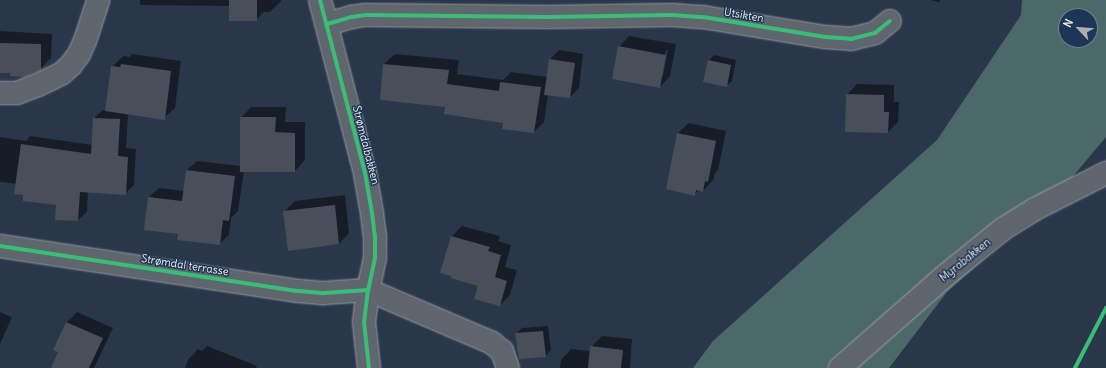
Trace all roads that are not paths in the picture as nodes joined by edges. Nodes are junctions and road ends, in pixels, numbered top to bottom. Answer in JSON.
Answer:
{"nodes":[{"id":1,"x":98,"y":0,"type":"edge"},
{"id":2,"x":320,"y":0,"type":"edge"},
{"id":3,"x":890,"y":21,"type":"dead end"},
{"id":4,"x":326,"y":24,"type":"junction"},
{"id":5,"x":0,"y":93,"type":"edge"},
{"id":6,"x":1106,"y":173,"type":"edge"},
{"id":7,"x":0,"y":246,"type":"edge"},
{"id":8,"x":368,"y":290,"type":"junction"},
{"id":9,"x":370,"y":368,"type":"edge"},
{"id":10,"x":508,"y":368,"type":"edge"},
{"id":11,"x":840,"y":368,"type":"edge"}],
"edges":[{"from":1,"to":5,"type":"street"},
{"from":2,"to":4,"type":"street","name":"Strømdalbakken"},
{"from":3,"to":4,"type":"street","name":"Utsikten"},
{"from":4,"to":8,"type":"street","name":"Strømdalbakken"},
{"from":6,"to":11,"type":"street","name":"Myrabakken"},
{"from":7,"to":8,"type":"street","name":"Strømdal terrasse"},
{"from":8,"to":9,"type":"street","name":"Strømdalbakken"},
{"from":8,"to":10,"type":"street"}]}
